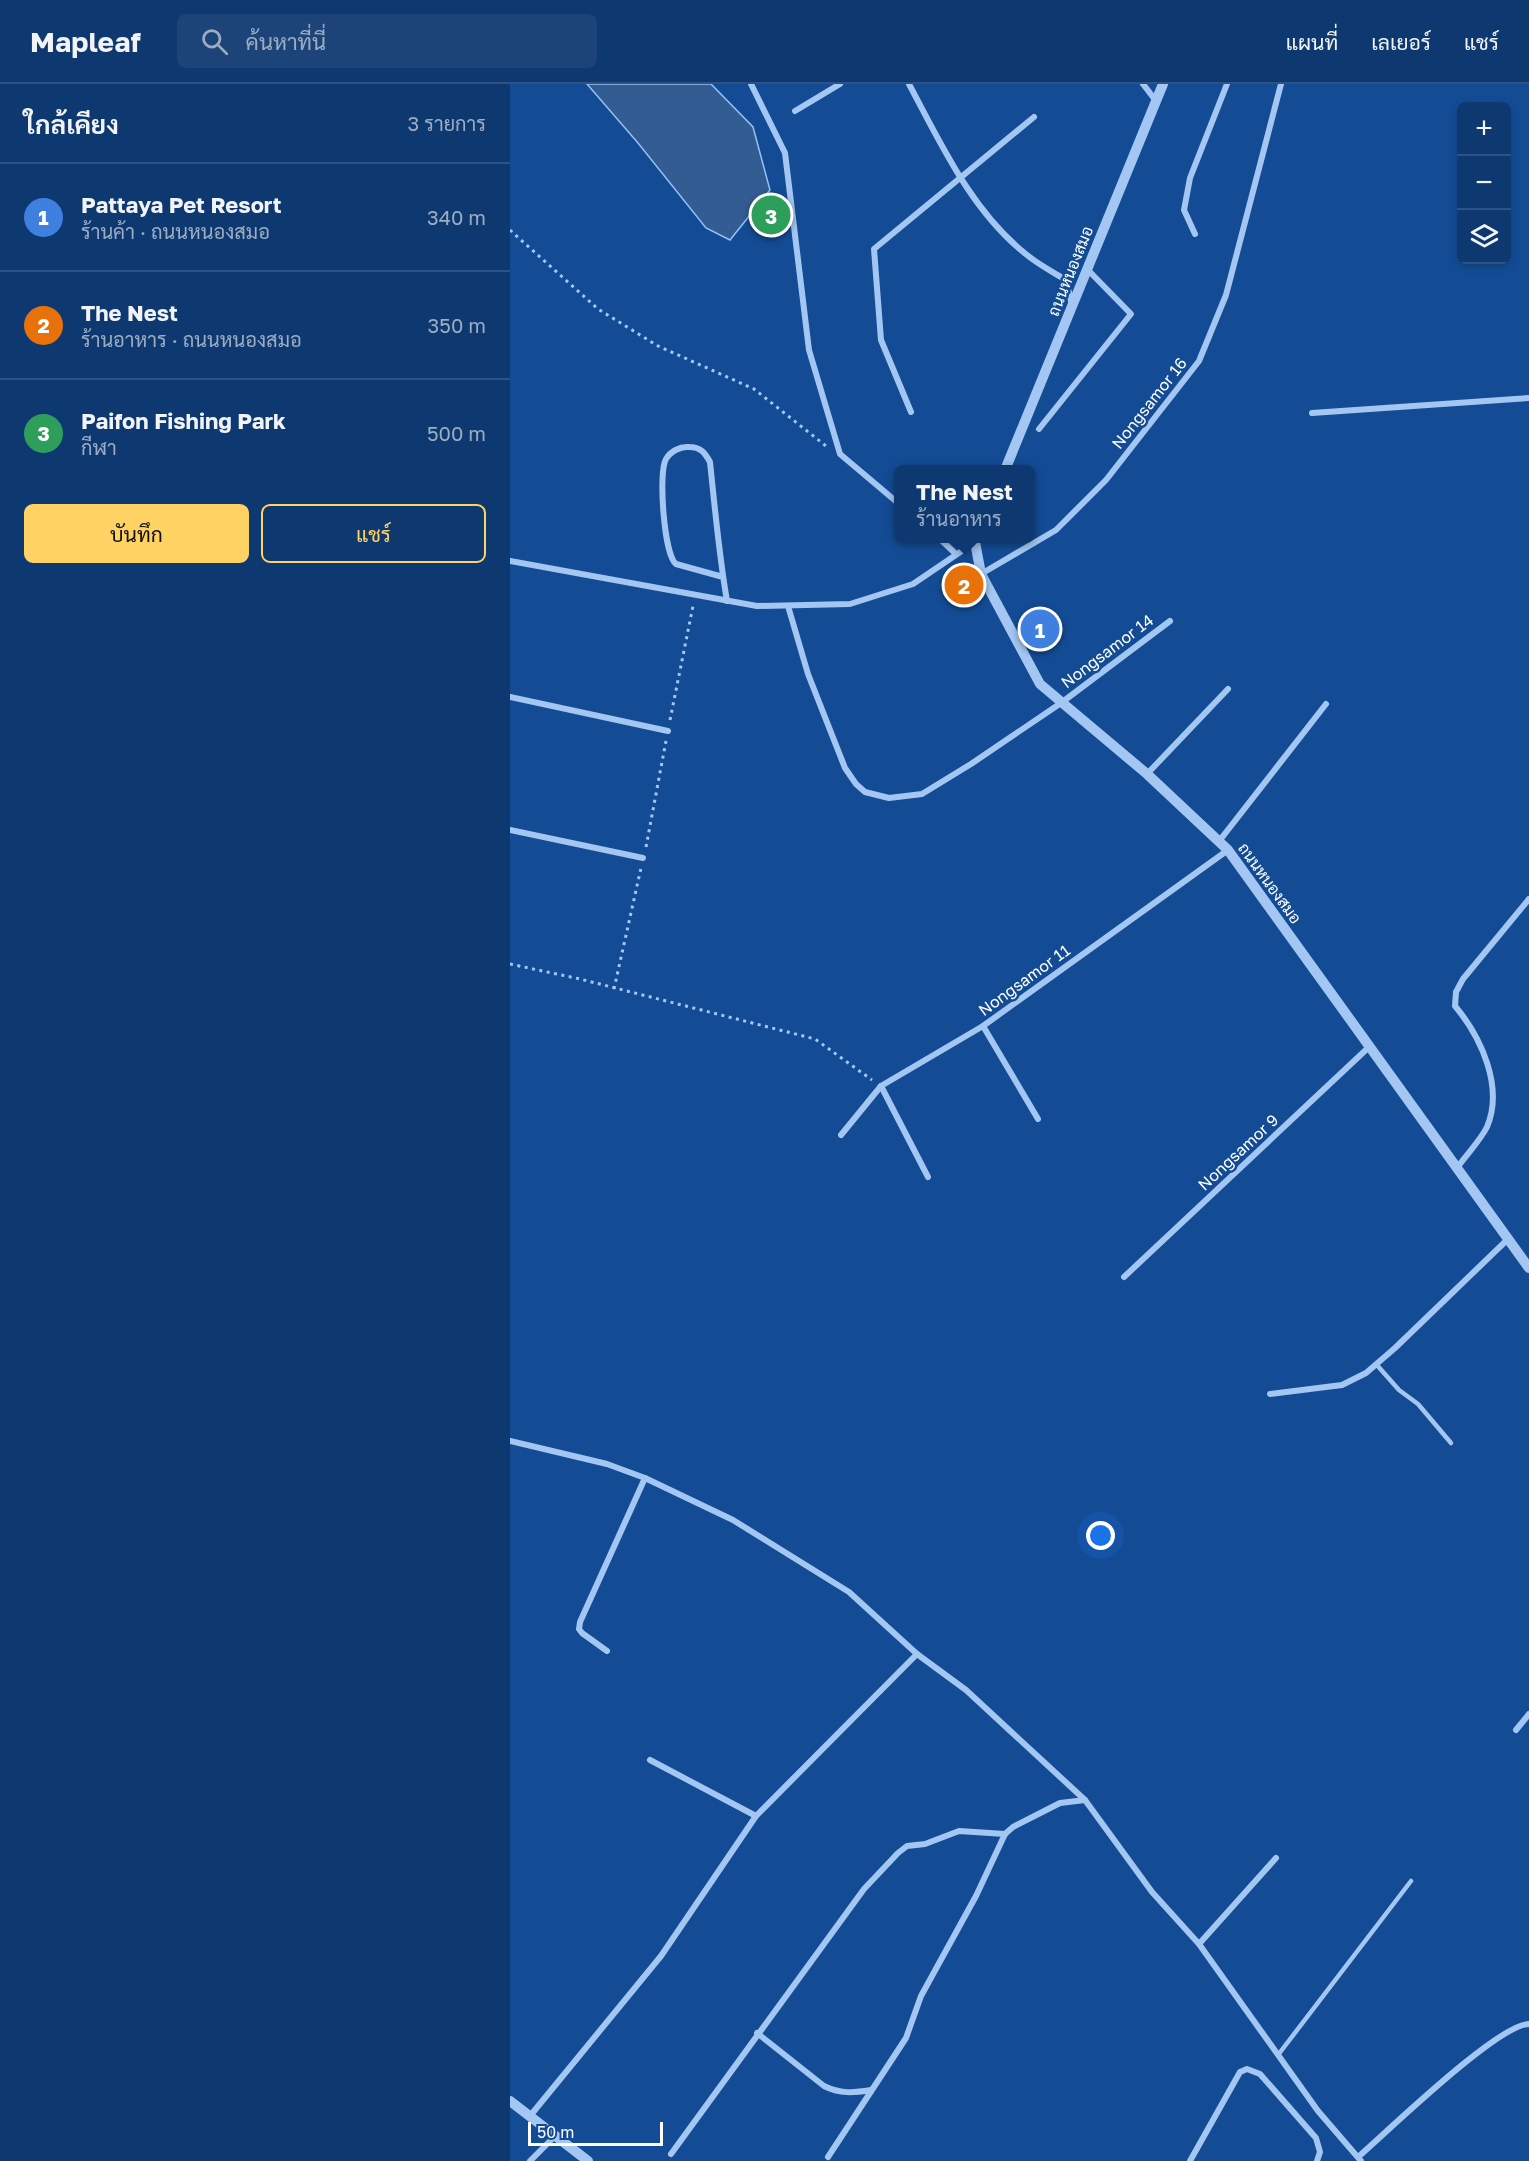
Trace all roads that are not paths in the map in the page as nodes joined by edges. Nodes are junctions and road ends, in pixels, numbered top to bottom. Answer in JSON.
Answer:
{"nodes":[{"id":1,"x":751,"y":84,"type":"edge"},
{"id":2,"x":840,"y":84,"type":"edge"},
{"id":3,"x":909,"y":84,"type":"edge"},
{"id":4,"x":1143,"y":84,"type":"edge"},
{"id":5,"x":1163,"y":84,"type":"edge"},
{"id":6,"x":1227,"y":84,"type":"edge"},
{"id":7,"x":1281,"y":84,"type":"edge"},
{"id":8,"x":1156,"y":102,"type":"junction"},
{"id":9,"x":795,"y":111,"type":"dead end"},
{"id":10,"x":1034,"y":117,"type":"dead end"},
{"id":11,"x":961,"y":177,"type":"junction"},
{"id":12,"x":1195,"y":234,"type":"dead end"},
{"id":13,"x":1087,"y":269,"type":"junction"},
{"id":14,"x":1072,"y":305,"type":"junction"},
{"id":15,"x":1529,"y":398,"type":"edge"},
{"id":16,"x":911,"y":412,"type":"dead end"},
{"id":17,"x":1312,"y":413,"type":"dead end"},
{"id":18,"x":1039,"y":429,"type":"dead end"},
{"id":19,"x":1007,"y":465,"type":"edge"},
{"id":20,"x":894,"y":500,"type":"edge"},
{"id":21,"x":1035,"y":542,"type":"edge"},
{"id":22,"x":944,"y":543,"type":"edge"},
{"id":23,"x":971,"y":543,"type":"edge"},
{"id":24,"x":976,"y":543,"type":"edge"},
{"id":25,"x":1034,"y":543,"type":"edge"},
{"id":26,"x":956,"y":554,"type":"junction"},
{"id":27,"x":510,"y":561,"type":"edge"},
{"id":28,"x":981,"y":574,"type":"junction"},
{"id":29,"x":723,"y":577,"type":"junction"},
{"id":30,"x":727,"y":601,"type":"junction"},
{"id":31,"x":788,"y":606,"type":"junction"},
{"id":32,"x":1170,"y":621,"type":"dead end"},
{"id":33,"x":1228,"y":689,"type":"dead end"},
{"id":34,"x":510,"y":698,"type":"edge"},
{"id":35,"x":1061,"y":703,"type":"junction"},
{"id":36,"x":1326,"y":704,"type":"dead end"},
{"id":37,"x":668,"y":731,"type":"road end"},
{"id":38,"x":1147,"y":774,"type":"junction"},
{"id":39,"x":510,"y":830,"type":"edge"},
{"id":40,"x":1220,"y":840,"type":"junction"},
{"id":41,"x":1228,"y":850,"type":"junction"},
{"id":42,"x":643,"y":858,"type":"road end"},
{"id":43,"x":1529,"y":899,"type":"edge"},
{"id":44,"x":983,"y":1026,"type":"junction"},
{"id":45,"x":1369,"y":1047,"type":"junction"},
{"id":46,"x":881,"y":1086,"type":"junction"},
{"id":47,"x":1038,"y":1119,"type":"dead end"},
{"id":48,"x":841,"y":1135,"type":"dead end"},
{"id":49,"x":1456,"y":1169,"type":"junction"},
{"id":50,"x":928,"y":1177,"type":"dead end"},
{"id":51,"x":1507,"y":1240,"type":"junction"},
{"id":52,"x":1529,"y":1249,"type":"edge"},
{"id":53,"x":1522,"y":1259,"type":"junction"},
{"id":54,"x":1529,"y":1268,"type":"edge"},
{"id":55,"x":1124,"y":1277,"type":"dead end"},
{"id":56,"x":1376,"y":1364,"type":"junction"},
{"id":57,"x":1270,"y":1394,"type":"dead end"},
{"id":58,"x":510,"y":1441,"type":"edge"},
{"id":59,"x":1451,"y":1443,"type":"dead end"},
{"id":60,"x":645,"y":1478,"type":"junction"},
{"id":61,"x":607,"y":1651,"type":"dead end"},
{"id":62,"x":918,"y":1653,"type":"junction"},
{"id":63,"x":1529,"y":1714,"type":"edge"},
{"id":64,"x":1516,"y":1730,"type":"dead end"},
{"id":65,"x":650,"y":1760,"type":"dead end"},
{"id":66,"x":1085,"y":1800,"type":"junction"},
{"id":67,"x":756,"y":1816,"type":"junction"},
{"id":68,"x":1005,"y":1834,"type":"junction"},
{"id":69,"x":1276,"y":1858,"type":"dead end"},
{"id":70,"x":1411,"y":1881,"type":"dead end"},
{"id":71,"x":1199,"y":1944,"type":"junction"},
{"id":72,"x":1529,"y":2024,"type":"edge"},
{"id":73,"x":757,"y":2033,"type":"junction"},
{"id":74,"x":1278,"y":2055,"type":"junction"},
{"id":75,"x":871,"y":2090,"type":"junction"},
{"id":76,"x":510,"y":2102,"type":"edge"},
{"id":77,"x":530,"y":2116,"type":"junction"},
{"id":78,"x":555,"y":2136,"type":"junction"},
{"id":79,"x":671,"y":2154,"type":"dead end"},
{"id":80,"x":828,"y":2157,"type":"dead end"},
{"id":81,"x":1360,"y":2159,"type":"edge"},
{"id":82,"x":530,"y":2161,"type":"edge"},
{"id":83,"x":588,"y":2161,"type":"edge"},
{"id":84,"x":1190,"y":2161,"type":"edge"},
{"id":85,"x":1317,"y":2161,"type":"edge"}],
"edges":[{"from":1,"to":20,"type":"street"},
{"from":2,"to":9,"type":"street"},
{"from":3,"to":11,"type":"street"},
{"from":4,"to":8,"type":"street"},
{"from":5,"to":8,"type":"street","name":"ถนนหนองสมอ"},
{"from":6,"to":12,"type":"street"},
{"from":7,"to":21,"type":"street","name":"Nongsamor 16"},
{"from":8,"to":13,"type":"street","name":"ถนนหนองสมอ"},
{"from":10,"to":11,"type":"street"},
{"from":11,"to":14,"type":"street"},
{"from":11,"to":16,"type":"street"},
{"from":13,"to":14,"type":"street","name":"ถนนหนองสมอ"},
{"from":13,"to":18,"type":"street"},
{"from":14,"to":19,"type":"street","name":"ถนนหนองสมอ"},
{"from":15,"to":17,"type":"street"},
{"from":22,"to":26,"type":"street"},
{"from":23,"to":26,"type":"street"},
{"from":24,"to":28,"type":"street","name":"ถนนหนองสมอ"},
{"from":25,"to":28,"type":"street","name":"Nongsamor 16"},
{"from":26,"to":31,"type":"street"},
{"from":27,"to":30,"type":"street"},
{"from":28,"to":35,"type":"street","name":"ถนนหนองสมอ"},
{"from":29,"to":29,"type":"street"},
{"from":29,"to":30,"type":"street"},
{"from":30,"to":31,"type":"street"},
{"from":31,"to":35,"type":"street","name":"Nongsamor 14"},
{"from":32,"to":35,"type":"street","name":"Nongsamor 14"},
{"from":33,"to":38,"type":"street"},
{"from":34,"to":37,"type":"street"},
{"from":35,"to":38,"type":"street","name":"ถนนหนองสมอ"},
{"from":36,"to":40,"type":"street"},
{"from":38,"to":40,"type":"street","name":"ถนนหนองสมอ"},
{"from":39,"to":42,"type":"street"},
{"from":40,"to":41,"type":"street","name":"ถนนหนองสมอ"},
{"from":41,"to":44,"type":"street","name":"Nongsamor 11"},
{"from":41,"to":45,"type":"street","name":"ถนนหนองสมอ"},
{"from":43,"to":49,"type":"street"},
{"from":44,"to":46,"type":"street","name":"Nongsamor 11"},
{"from":44,"to":47,"type":"street"},
{"from":45,"to":49,"type":"street","name":"ถนนหนองสมอ"},
{"from":45,"to":55,"type":"street","name":"Nongsamor 9"},
{"from":46,"to":48,"type":"street","name":"Nongsamor 11"},
{"from":46,"to":50,"type":"street"},
{"from":49,"to":51,"type":"street","name":"ถนนหนองสมอ"},
{"from":51,"to":53,"type":"street","name":"ถนนหนองสมอ"},
{"from":51,"to":56,"type":"street"},
{"from":52,"to":53,"type":"street"},
{"from":53,"to":54,"type":"street","name":"ถนนหนองสมอ"},
{"from":56,"to":57,"type":"street"},
{"from":56,"to":59,"type":"lane"},
{"from":58,"to":60,"type":"street"},
{"from":60,"to":61,"type":"street"},
{"from":60,"to":62,"type":"street"},
{"from":62,"to":66,"type":"street"},
{"from":62,"to":67,"type":"street"},
{"from":63,"to":64,"type":"street"},
{"from":65,"to":67,"type":"street"},
{"from":66,"to":68,"type":"street"},
{"from":66,"to":71,"type":"street"},
{"from":67,"to":77,"type":"street"},
{"from":68,"to":73,"type":"street"},
{"from":68,"to":75,"type":"street"},
{"from":69,"to":71,"type":"street"},
{"from":70,"to":74,"type":"lane"},
{"from":71,"to":74,"type":"street"},
{"from":72,"to":81,"type":"street"},
{"from":73,"to":75,"type":"street"},
{"from":73,"to":79,"type":"street"},
{"from":74,"to":81,"type":"street"},
{"from":75,"to":80,"type":"street"},
{"from":76,"to":77,"type":"street"},
{"from":77,"to":78,"type":"street"},
{"from":78,"to":82,"type":"street"},
{"from":78,"to":83,"type":"street"},
{"from":84,"to":85,"type":"street"}]}
